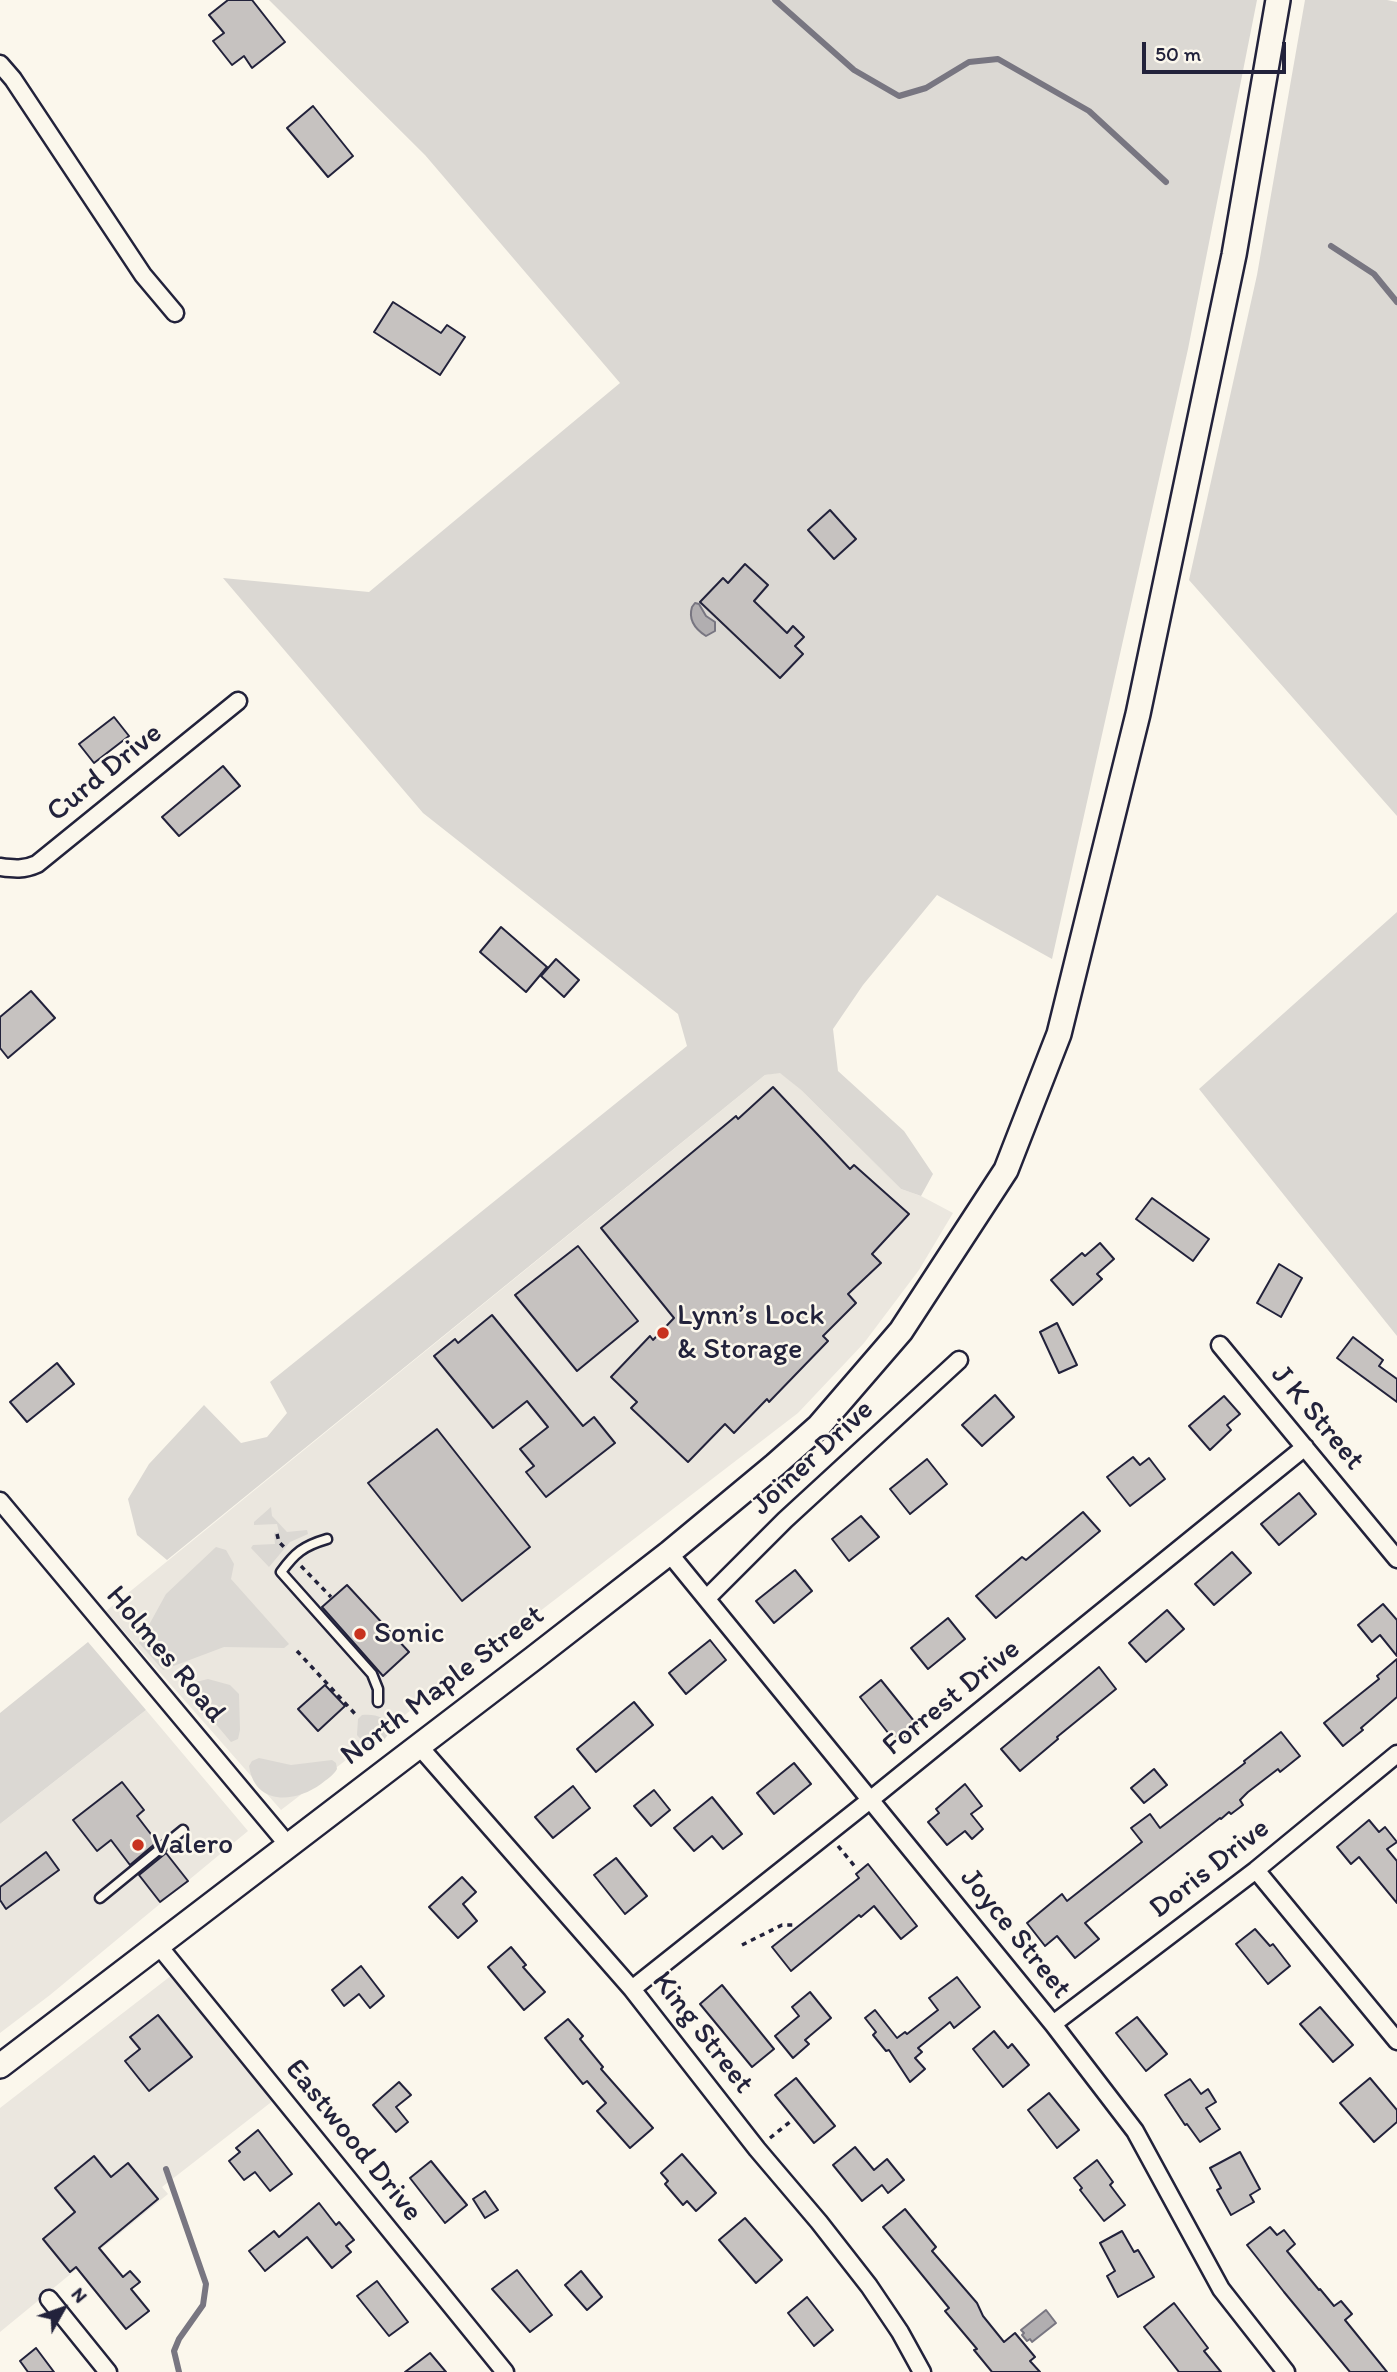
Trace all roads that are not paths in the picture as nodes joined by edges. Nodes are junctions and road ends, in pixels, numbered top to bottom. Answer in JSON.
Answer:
{"nodes":[{"id":1,"x":1278,"y":0,"type":"edge"},
{"id":2,"x":0,"y":64,"type":"edge"},
{"id":3,"x":175,"y":313,"type":"dead end"},
{"id":4,"x":238,"y":701,"type":"dead end"},
{"id":5,"x":0,"y":867,"type":"edge"},
{"id":6,"x":1220,"y":1345,"type":"dead end"},
{"id":7,"x":958,"y":1360,"type":"dead end"},
{"id":8,"x":1305,"y":1447,"type":"junction"},
{"id":9,"x":0,"y":1501,"type":"edge"},
{"id":10,"x":327,"y":1539,"type":"dead end"},
{"id":11,"x":669,"y":1553,"type":"junction"},
{"id":12,"x":1397,"y":1559,"type":"edge"},
{"id":13,"x":707,"y":1598,"type":"junction"},
{"id":14,"x":378,"y":1702,"type":"dead end"},
{"id":15,"x":418,"y":1745,"type":"junction"},
{"id":16,"x":1397,"y":1754,"type":"edge"},
{"id":17,"x":870,"y":1800,"type":"junction"},
{"id":18,"x":183,"y":1830,"type":"dead end"},
{"id":19,"x":288,"y":1845,"type":"junction"},
{"id":20,"x":1256,"y":1870,"type":"junction"},
{"id":21,"x":100,"y":1898,"type":"dead end"},
{"id":22,"x":158,"y":1945,"type":"junction"},
{"id":23,"x":632,"y":1989,"type":"junction"},
{"id":24,"x":1053,"y":2024,"type":"junction"},
{"id":25,"x":1397,"y":2041,"type":"edge"},
{"id":26,"x":0,"y":2066,"type":"edge"},
{"id":27,"x":49,"y":2298,"type":"dead end"},
{"id":28,"x":108,"y":2372,"type":"edge"},
{"id":29,"x":505,"y":2372,"type":"edge"},
{"id":30,"x":922,"y":2372,"type":"edge"},
{"id":31,"x":1286,"y":2372,"type":"edge"}],
"edges":[{"from":1,"to":11,"type":"main road","name":"North Maple Street"},
{"from":2,"to":3,"type":"street"},
{"from":4,"to":5,"type":"street","name":"Curd Drive"},
{"from":6,"to":8,"type":"street","name":"J K Street"},
{"from":7,"to":13,"type":"street","name":"Joiner Drive"},
{"from":8,"to":12,"type":"street","name":"J K Street"},
{"from":8,"to":17,"type":"street","name":"Forrest Drive"},
{"from":9,"to":19,"type":"street","name":"Holmes Road"},
{"from":10,"to":14,"type":"lane"},
{"from":11,"to":13,"type":"street","name":"Joyce Street"},
{"from":11,"to":15,"type":"main road","name":"North Maple Street"},
{"from":13,"to":17,"type":"street","name":"Joyce Street"},
{"from":15,"to":19,"type":"main road","name":"North Maple Street"},
{"from":15,"to":23,"type":"street","name":"King Street"},
{"from":16,"to":20,"type":"street","name":"Doris Drive"},
{"from":17,"to":23,"type":"street","name":"Forrest Drive"},
{"from":17,"to":24,"type":"street","name":"Joyce Street"},
{"from":18,"to":21,"type":"lane"},
{"from":19,"to":22,"type":"main road","name":"North Maple Street"},
{"from":20,"to":24,"type":"street","name":"Doris Drive"},
{"from":20,"to":25,"type":"street"},
{"from":22,"to":26,"type":"main road","name":"North Maple Street"},
{"from":22,"to":29,"type":"street","name":"Eastwood Drive"},
{"from":23,"to":30,"type":"street","name":"King Street"},
{"from":24,"to":31,"type":"street","name":"Joyce Street"},
{"from":27,"to":28,"type":"street"}]}
